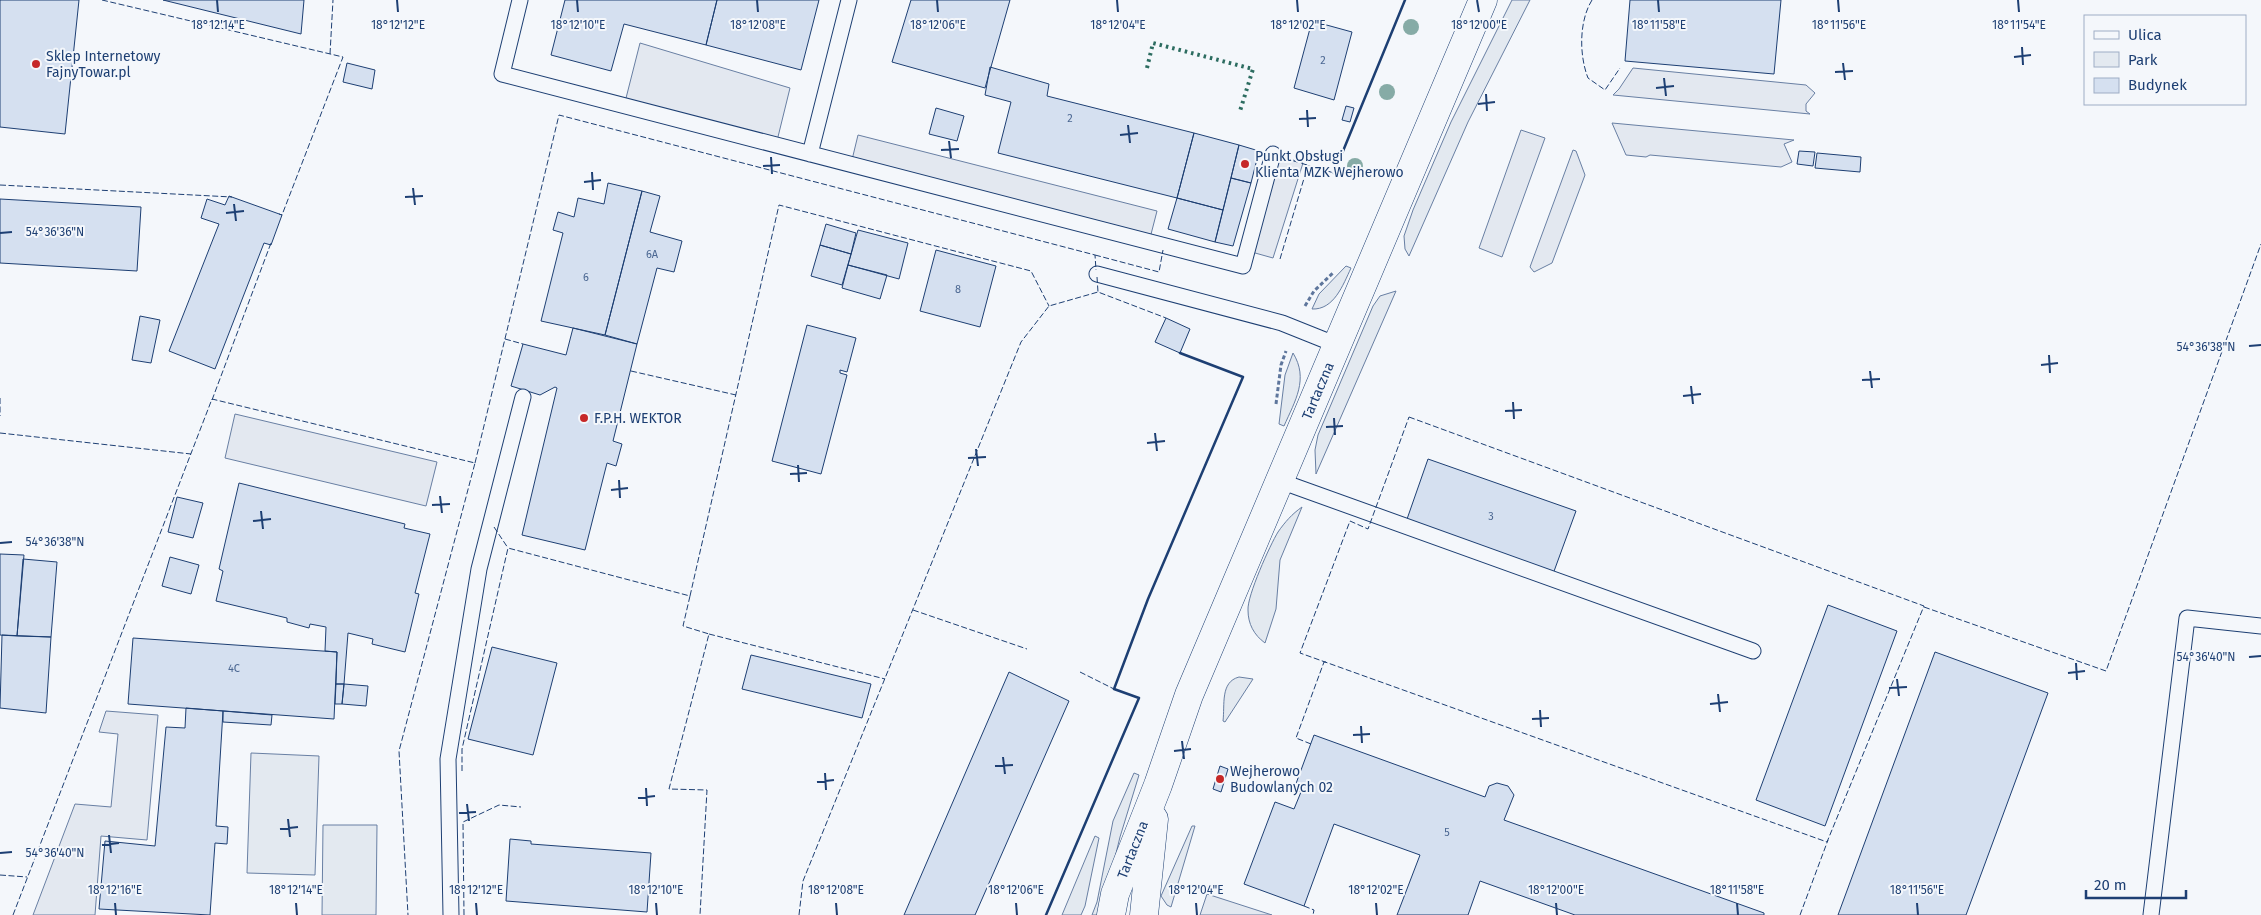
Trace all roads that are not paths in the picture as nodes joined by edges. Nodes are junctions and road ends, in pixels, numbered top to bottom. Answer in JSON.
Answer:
{"nodes":[{"id":1,"x":520,"y":0,"type":"edge"},
{"id":2,"x":848,"y":0,"type":"edge"},
{"id":3,"x":1483,"y":0,"type":"edge"},
{"id":4,"x":810,"y":154,"type":"junction"},
{"id":5,"x":1273,"y":154,"type":"dead end"},
{"id":6,"x":1097,"y":274,"type":"dead end"},
{"id":7,"x":1337,"y":345,"type":"junction"},
{"id":8,"x":523,"y":396,"type":"dead end"},
{"id":9,"x":1280,"y":481,"type":"junction"},
{"id":10,"x":2261,"y":626,"type":"edge"},
{"id":11,"x":1753,"y":651,"type":"dead end"},
{"id":12,"x":1158,"y":785,"type":"junction"},
{"id":13,"x":1149,"y":914,"type":"edge"},
{"id":14,"x":451,"y":915,"type":"edge"},
{"id":15,"x":1111,"y":915,"type":"edge"},
{"id":16,"x":2151,"y":915,"type":"edge"}],
"edges":[{"from":1,"to":4,"type":"lane"},
{"from":2,"to":4,"type":"lane"},
{"from":3,"to":7,"type":"street","name":"Tartaczna"},
{"from":4,"to":5,"type":"lane"},
{"from":6,"to":7,"type":"lane"},
{"from":7,"to":9,"type":"street","name":"Tartaczna"},
{"from":8,"to":14,"type":"lane"},
{"from":9,"to":11,"type":"lane"},
{"from":9,"to":12,"type":"street","name":"Tartaczna"},
{"from":10,"to":16,"type":"lane"},
{"from":12,"to":13,"type":"street","name":"Tartaczna"},
{"from":12,"to":15,"type":"street","name":"Tartaczna"}]}
